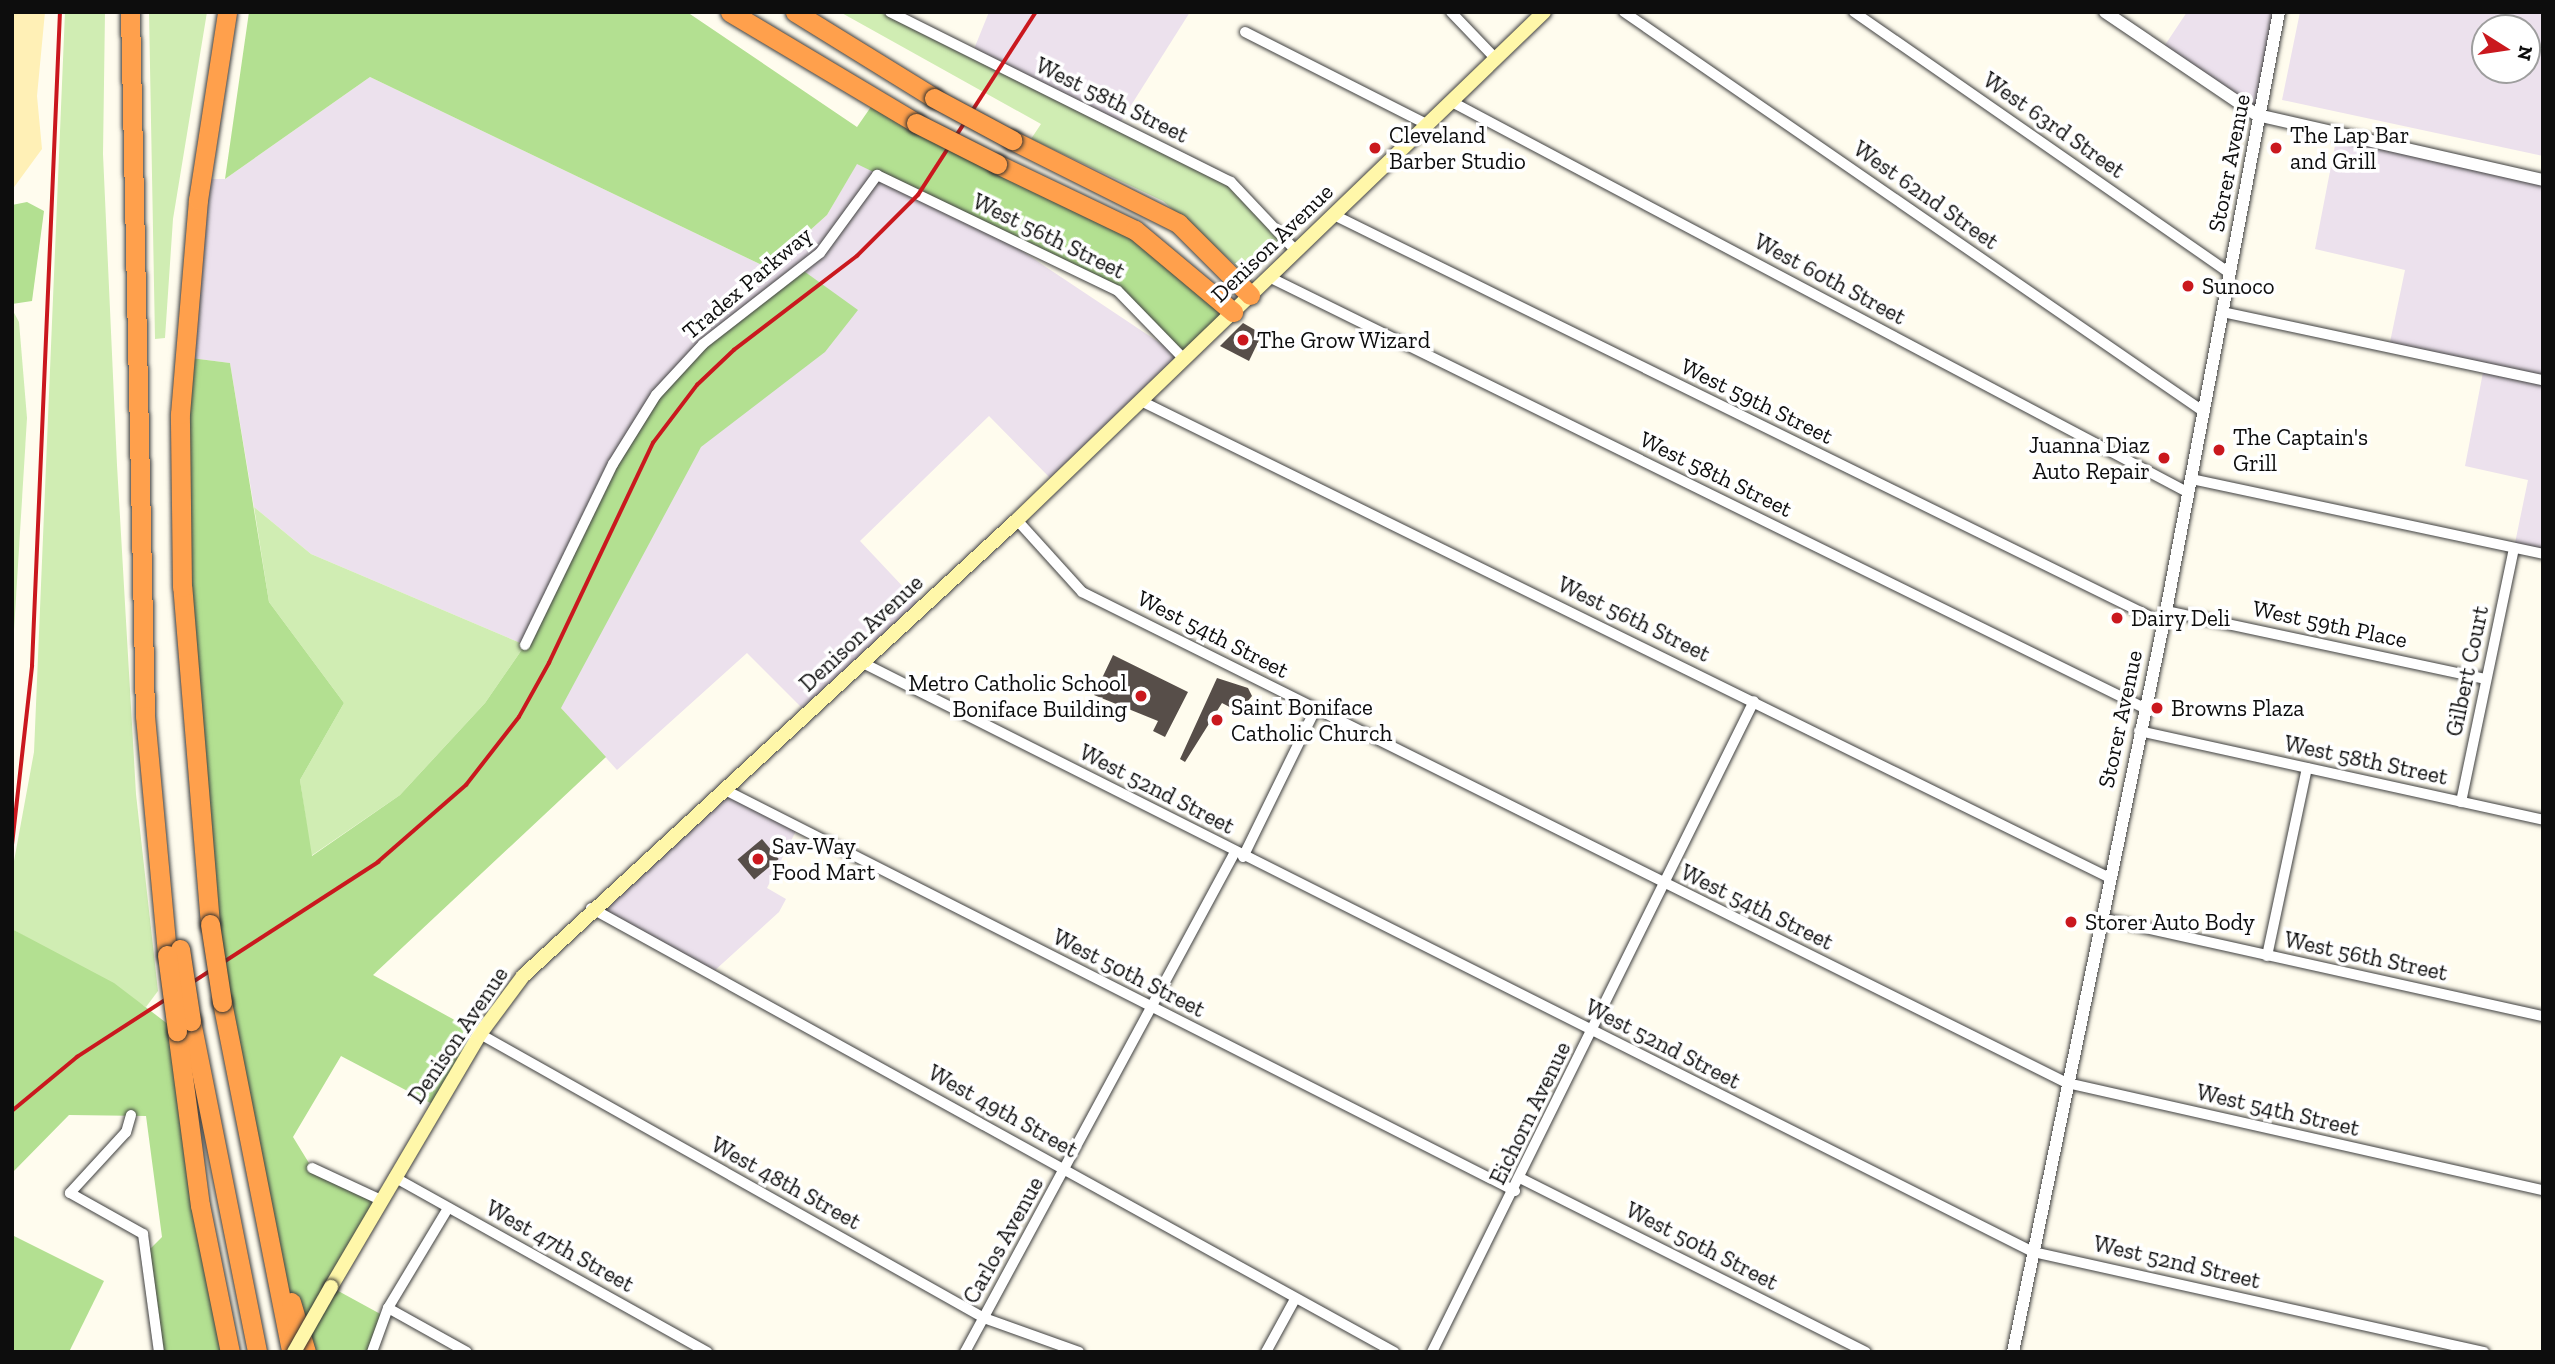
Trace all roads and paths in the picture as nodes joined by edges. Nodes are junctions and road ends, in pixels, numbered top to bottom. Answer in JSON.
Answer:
{"nodes":[{"id":1,"x":130,"y":12,"type":"edge"},
{"id":2,"x":227,"y":12,"type":"edge"},
{"id":3,"x":730,"y":12,"type":"edge"},
{"id":4,"x":795,"y":12,"type":"edge"},
{"id":5,"x":890,"y":12,"type":"edge"},
{"id":6,"x":1451,"y":12,"type":"edge"},
{"id":7,"x":1544,"y":12,"type":"edge"},
{"id":8,"x":1624,"y":12,"type":"edge"},
{"id":9,"x":1854,"y":12,"type":"edge"},
{"id":10,"x":2105,"y":12,"type":"edge"},
{"id":11,"x":2279,"y":12,"type":"edge"},
{"id":12,"x":1245,"y":32,"type":"dead end"},
{"id":13,"x":1496,"y":59,"type":"junction"},
{"id":14,"x":1452,"y":102,"type":"junction"},
{"id":15,"x":2259,"y":116,"type":"junction"},
{"id":16,"x":1428,"y":125,"type":"junction"},
{"id":17,"x":877,"y":175,"type":"joint"},
{"id":18,"x":2543,"y":180,"type":"edge"},
{"id":19,"x":1334,"y":215,"type":"junction"},
{"id":20,"x":1296,"y":251,"type":"junction"},
{"id":21,"x":2229,"y":273,"type":"junction"},
{"id":22,"x":1269,"y":277,"type":"junction"},
{"id":23,"x":1250,"y":295,"type":"junction"},
{"id":24,"x":1233,"y":312,"type":"junction"},
{"id":25,"x":2222,"y":312,"type":"junction"},
{"id":26,"x":1184,"y":359,"type":"junction"},
{"id":27,"x":2543,"y":380,"type":"edge"},
{"id":28,"x":1141,"y":401,"type":"junction"},
{"id":29,"x":2204,"y":412,"type":"junction"},
{"id":30,"x":2191,"y":479,"type":"junction"},
{"id":31,"x":2189,"y":493,"type":"junction"},
{"id":32,"x":1017,"y":520,"type":"junction"},
{"id":33,"x":2514,"y":548,"type":"junction"},
{"id":34,"x":2543,"y":554,"type":"edge"},
{"id":35,"x":2164,"y":617,"type":"junction"},
{"id":36,"x":525,"y":645,"type":"dead end"},
{"id":37,"x":863,"y":663,"type":"junction"},
{"id":38,"x":2486,"y":679,"type":"junction"},
{"id":39,"x":1754,"y":701,"type":"junction"},
{"id":40,"x":2144,"y":708,"type":"junction"},
{"id":41,"x":1315,"y":710,"type":"junction"},
{"id":42,"x":2139,"y":732,"type":"junction"},
{"id":43,"x":2307,"y":768,"type":"junction"},
{"id":44,"x":725,"y":790,"type":"junction"},
{"id":45,"x":2461,"y":802,"type":"junction"},
{"id":46,"x":2543,"y":820,"type":"edge"},
{"id":47,"x":1239,"y":854,"type":"junction"},
{"id":48,"x":2108,"y":877,"type":"junction"},
{"id":49,"x":1665,"y":885,"type":"junction"},
{"id":50,"x":592,"y":908,"type":"junction"},
{"id":51,"x":2099,"y":918,"type":"junction"},
{"id":52,"x":2267,"y":956,"type":"junction"},
{"id":53,"x":1155,"y":1010,"type":"junction"},
{"id":54,"x":2543,"y":1016,"type":"edge"},
{"id":55,"x":184,"y":1026,"type":"junction"},
{"id":56,"x":1593,"y":1032,"type":"junction"},
{"id":57,"x":480,"y":1034,"type":"junction"},
{"id":58,"x":2067,"y":1083,"type":"junction"},
{"id":59,"x":131,"y":1115,"type":"dead end"},
{"id":60,"x":244,"y":1135,"type":"junction"},
{"id":61,"x":312,"y":1168,"type":"dead end"},
{"id":62,"x":1065,"y":1170,"type":"junction"},
{"id":63,"x":394,"y":1177,"type":"junction"},
{"id":64,"x":1520,"y":1178,"type":"junction"},
{"id":65,"x":2543,"y":1190,"type":"edge"},
{"id":66,"x":1516,"y":1191,"type":"junction"},
{"id":67,"x":381,"y":1200,"type":"junction"},
{"id":68,"x":448,"y":1208,"type":"junction"},
{"id":69,"x":2033,"y":1252,"type":"junction"},
{"id":70,"x":1295,"y":1299,"type":"junction"},
{"id":71,"x":388,"y":1308,"type":"junction"},
{"id":72,"x":984,"y":1318,"type":"junction"},
{"id":73,"x":159,"y":1352,"type":"edge"},
{"id":74,"x":230,"y":1352,"type":"edge"},
{"id":75,"x":257,"y":1352,"type":"edge"},
{"id":76,"x":292,"y":1352,"type":"edge"},
{"id":77,"x":306,"y":1352,"type":"edge"},
{"id":78,"x":372,"y":1352,"type":"edge"},
{"id":79,"x":467,"y":1352,"type":"edge"},
{"id":80,"x":707,"y":1352,"type":"edge"},
{"id":81,"x":965,"y":1352,"type":"edge"},
{"id":82,"x":1079,"y":1352,"type":"edge"},
{"id":83,"x":1266,"y":1352,"type":"edge"},
{"id":84,"x":1394,"y":1352,"type":"edge"},
{"id":85,"x":1432,"y":1352,"type":"edge"},
{"id":86,"x":1866,"y":1352,"type":"edge"},
{"id":87,"x":2012,"y":1352,"type":"edge"},
{"id":88,"x":2484,"y":1352,"type":"edge"}],
"edges":[{"from":1,"to":55,"type":"highway","bridge":true},
{"from":2,"to":60,"type":"highway","bridge":true},
{"from":3,"to":24,"type":"highway","bridge":true},
{"from":4,"to":23,"type":"highway","bridge":true},
{"from":5,"to":20,"type":"street","name":"West 58th Street"},
{"from":6,"to":13,"type":"street"},
{"from":7,"to":13,"type":"main road","name":"Denison Avenue"},
{"from":8,"to":29,"type":"street","name":"West 62nd Street"},
{"from":9,"to":21,"type":"street","name":"West 63rd Street"},
{"from":10,"to":15,"type":"street"},
{"from":11,"to":15,"type":"street","name":"Storer Avenue"},
{"from":12,"to":16,"type":"street"},
{"from":13,"to":14,"type":"main road","name":"Denison Avenue"},
{"from":14,"to":16,"type":"main road","name":"Denison Avenue"},
{"from":14,"to":31,"type":"street","name":"West 60th Street"},
{"from":15,"to":18,"type":"street"},
{"from":15,"to":21,"type":"street","name":"Storer Avenue"},
{"from":16,"to":19,"type":"main road","name":"Denison Avenue"},
{"from":17,"to":26,"type":"street","name":"West 56th Street"},
{"from":17,"to":36,"type":"street","name":"Tradex Parkway"},
{"from":19,"to":20,"type":"main road","name":"Denison Avenue"},
{"from":19,"to":35,"type":"street","name":"West 59th Street"},
{"from":20,"to":22,"type":"main road","name":"Denison Avenue"},
{"from":21,"to":25,"type":"street","name":"Storer Avenue"},
{"from":22,"to":23,"type":"main road","name":"Denison Avenue"},
{"from":22,"to":40,"type":"street","name":"West 58th Street"},
{"from":23,"to":24,"type":"main road","name":"Denison Avenue"},
{"from":24,"to":26,"type":"main road","name":"Denison Avenue"},
{"from":25,"to":27,"type":"street"},
{"from":25,"to":29,"type":"street","name":"Storer Avenue"},
{"from":26,"to":28,"type":"main road","name":"Denison Avenue"},
{"from":28,"to":32,"type":"main road","name":"Denison Avenue"},
{"from":28,"to":39,"type":"street","name":"West 56th Street"},
{"from":29,"to":30,"type":"street","name":"Storer Avenue"},
{"from":30,"to":31,"type":"street","name":"Storer Avenue"},
{"from":30,"to":33,"type":"street"},
{"from":31,"to":35,"type":"street","name":"Storer Avenue"},
{"from":32,"to":37,"type":"main road","name":"Denison Avenue"},
{"from":32,"to":41,"type":"street","name":"West 54th Street"},
{"from":33,"to":34,"type":"street"},
{"from":33,"to":38,"type":"street","name":"Gilbert Court"},
{"from":35,"to":38,"type":"street","name":"West 59th Place"},
{"from":35,"to":40,"type":"street","name":"Storer Avenue"},
{"from":37,"to":44,"type":"main road","name":"Denison Avenue"},
{"from":37,"to":47,"type":"street","name":"West 52nd Street"},
{"from":38,"to":45,"type":"street","name":"Gilbert Court"},
{"from":39,"to":48,"type":"street","name":"West 56th Street"},
{"from":39,"to":49,"type":"street","name":"Eichorn Avenue"},
{"from":40,"to":42,"type":"street","name":"Storer Avenue"},
{"from":41,"to":47,"type":"street","name":"Carlos Avenue"},
{"from":41,"to":49,"type":"street","name":"West 54th Street"},
{"from":42,"to":43,"type":"street","name":"West 58th Street"},
{"from":42,"to":48,"type":"street","name":"Storer Avenue"},
{"from":43,"to":45,"type":"street","name":"West 58th Street"},
{"from":43,"to":52,"type":"street"},
{"from":44,"to":50,"type":"main road","name":"Denison Avenue"},
{"from":44,"to":53,"type":"street","name":"West 50th Street"},
{"from":45,"to":46,"type":"street","name":"West 58th Street"},
{"from":47,"to":53,"type":"street","name":"Carlos Avenue"},
{"from":47,"to":56,"type":"street","name":"West 52nd Street"},
{"from":48,"to":51,"type":"street","name":"Storer Avenue"},
{"from":49,"to":56,"type":"street","name":"Eichorn Avenue"},
{"from":49,"to":58,"type":"street","name":"West 54th Street"},
{"from":50,"to":57,"type":"main road","name":"Denison Avenue"},
{"from":50,"to":62,"type":"street","name":"West 49th Street"},
{"from":51,"to":52,"type":"street","name":"West 56th Street"},
{"from":51,"to":58,"type":"street","name":"Storer Avenue"},
{"from":52,"to":54,"type":"street","name":"West 56th Street"},
{"from":53,"to":62,"type":"street","name":"Carlos Avenue"},
{"from":53,"to":66,"type":"street","name":"West 50th Street"},
{"from":55,"to":74,"type":"highway"},
{"from":55,"to":75,"type":"highway"},
{"from":56,"to":64,"type":"street","name":"Eichorn Avenue"},
{"from":56,"to":69,"type":"street","name":"West 52nd Street"},
{"from":57,"to":63,"type":"main road","name":"Denison Avenue"},
{"from":57,"to":72,"type":"street","name":"West 48th Street"},
{"from":58,"to":65,"type":"street","name":"West 54th Street"},
{"from":58,"to":69,"type":"street","name":"Storer Avenue"},
{"from":59,"to":73,"type":"street"},
{"from":60,"to":76,"type":"highway"},
{"from":60,"to":77,"type":"highway"},
{"from":61,"to":67,"type":"street"},
{"from":62,"to":70,"type":"street","name":"West 49th Street"},
{"from":62,"to":72,"type":"street","name":"Carlos Avenue"},
{"from":63,"to":67,"type":"main road","name":"Denison Avenue"},
{"from":63,"to":68,"type":"street","name":"West 47th Street"},
{"from":64,"to":66,"type":"street","name":"Eichorn Avenue"},
{"from":64,"to":86,"type":"street","name":"West 50th Street"},
{"from":66,"to":85,"type":"street","name":"Eichorn Avenue"},
{"from":67,"to":76,"type":"main road","name":"Denison Avenue","bridge":true},
{"from":68,"to":71,"type":"street"},
{"from":68,"to":80,"type":"street","name":"West 47th Street"},
{"from":69,"to":87,"type":"street","name":"Storer Avenue"},
{"from":69,"to":88,"type":"street","name":"West 52nd Street"},
{"from":70,"to":83,"type":"street"},
{"from":70,"to":84,"type":"street","name":"West 49th Street"},
{"from":71,"to":78,"type":"street"},
{"from":71,"to":79,"type":"street"},
{"from":72,"to":81,"type":"street","name":"Carlos Avenue"},
{"from":72,"to":82,"type":"street","name":"West 48th Street"}]}
